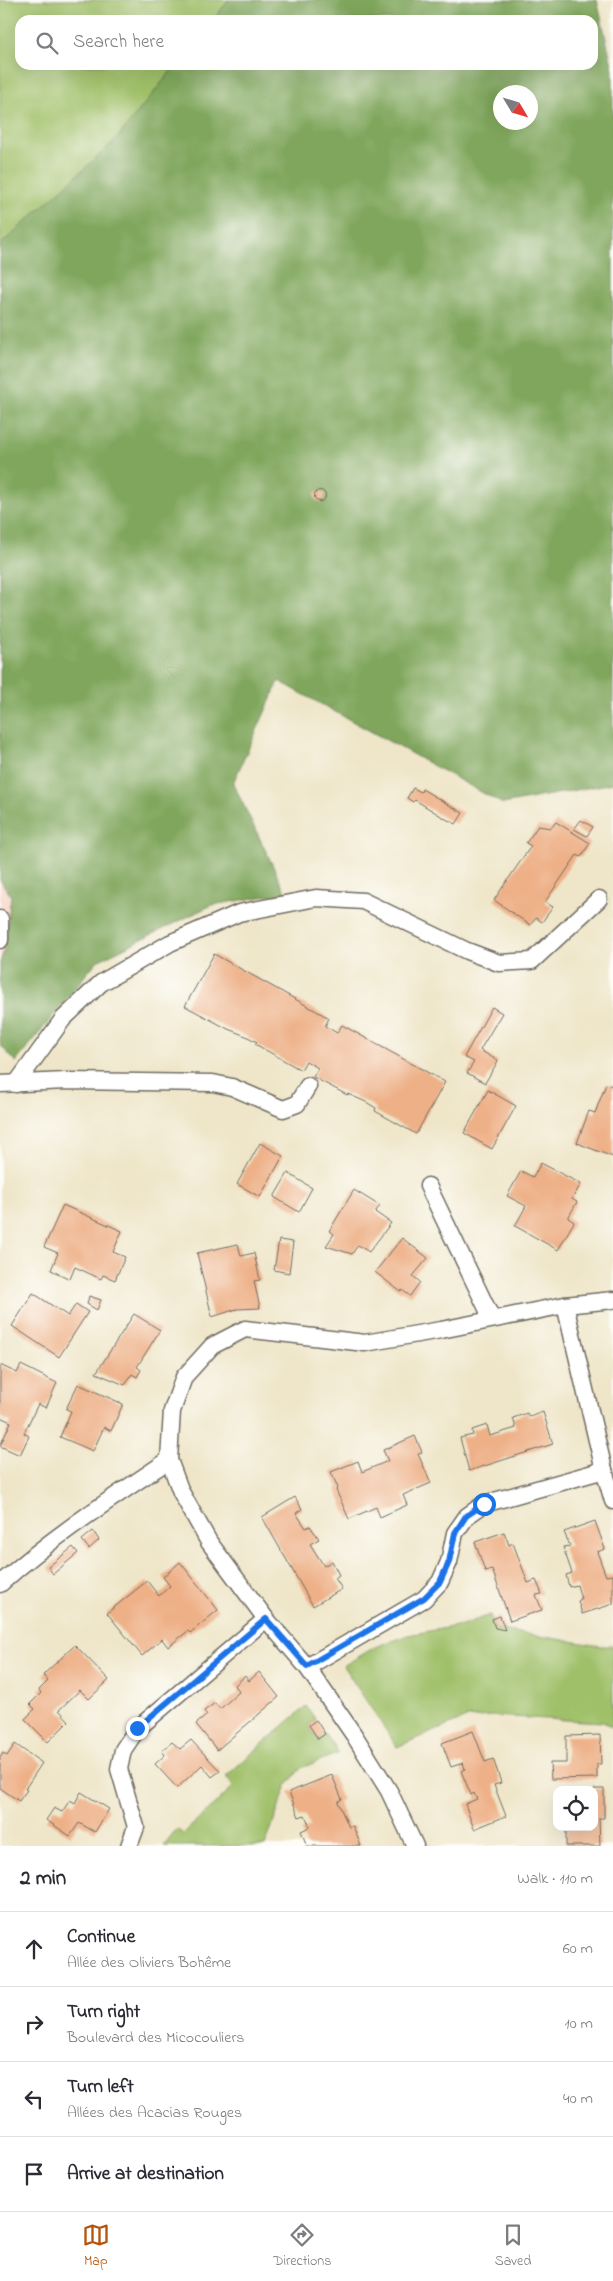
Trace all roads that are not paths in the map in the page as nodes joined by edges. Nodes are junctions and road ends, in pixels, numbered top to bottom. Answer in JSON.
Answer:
{"nodes":[{"id":1,"x":599,"y":900,"type":"dead end"},
{"id":2,"x":0,"y":919,"type":"edge"},
{"id":3,"x":0,"y":940,"type":"edge"},
{"id":4,"x":8,"y":1084,"type":"edge"},
{"id":5,"x":308,"y":1086,"type":"dead end"},
{"id":6,"x":428,"y":1186,"type":"dead end"},
{"id":7,"x":613,"y":1300,"type":"edge"},
{"id":8,"x":565,"y":1305,"type":"junction"},
{"id":9,"x":492,"y":1319,"type":"junction"},
{"id":10,"x":169,"y":1460,"type":"junction"},
{"id":11,"x":604,"y":1470,"type":"junction"},
{"id":12,"x":613,"y":1501,"type":"edge"},
{"id":13,"x":0,"y":1584,"type":"edge"},
{"id":14,"x":266,"y":1619,"type":"junction"},
{"id":15,"x":307,"y":1666,"type":"junction"},
{"id":16,"x":129,"y":1846,"type":"edge"},
{"id":17,"x":415,"y":1846,"type":"edge"}],
"edges":[{"from":1,"to":4,"type":"lane"},
{"from":2,"to":3,"type":"lane"},
{"from":4,"to":5,"type":"lane"},
{"from":6,"to":9,"type":"lane"},
{"from":7,"to":8,"type":"lane"},
{"from":8,"to":9,"type":"lane"},
{"from":8,"to":11,"type":"lane"},
{"from":9,"to":10,"type":"lane"},
{"from":10,"to":13,"type":"lane"},
{"from":10,"to":14,"type":"lane"},
{"from":11,"to":12,"type":"lane"},
{"from":11,"to":15,"type":"lane"},
{"from":14,"to":15,"type":"lane"},
{"from":14,"to":16,"type":"lane"},
{"from":15,"to":17,"type":"lane"}]}
